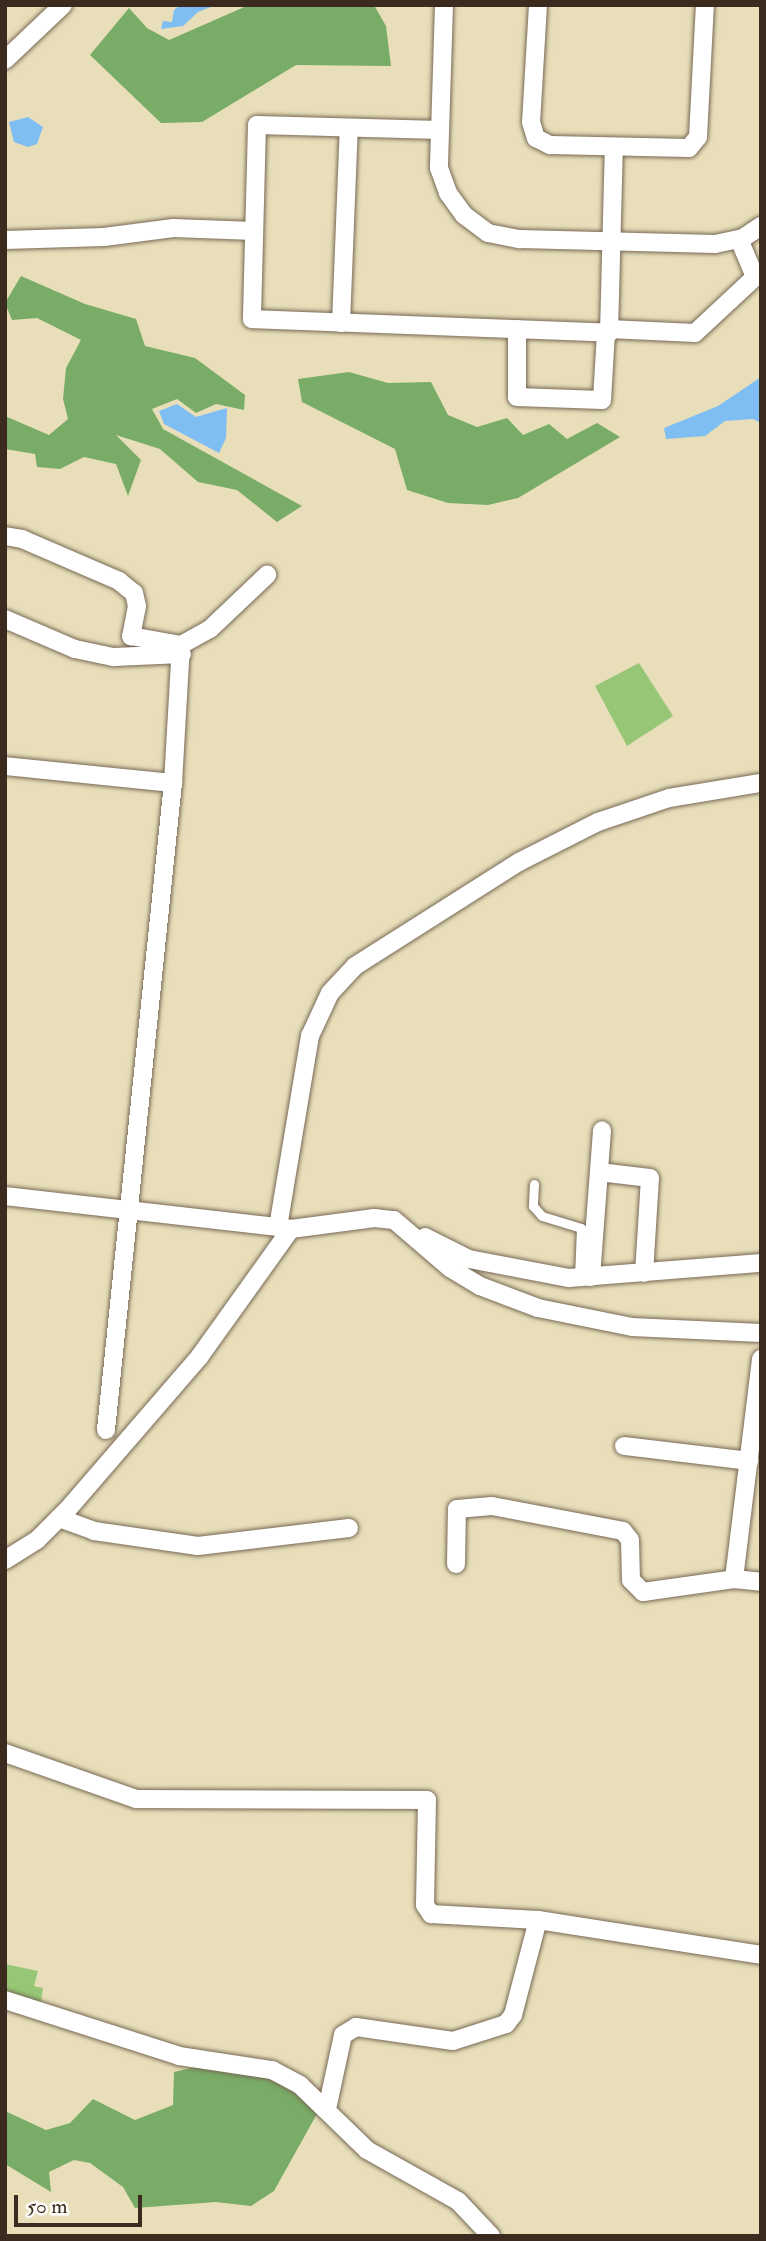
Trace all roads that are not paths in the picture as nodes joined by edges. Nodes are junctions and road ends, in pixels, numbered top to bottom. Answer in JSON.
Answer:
{"nodes":[{"id":1,"x":63,"y":5,"type":"edge"},
{"id":2,"x":444,"y":5,"type":"edge"},
{"id":3,"x":538,"y":5,"type":"edge"},
{"id":4,"x":705,"y":5,"type":"edge"},
{"id":5,"x":5,"y":60,"type":"edge"},
{"id":6,"x":349,"y":128,"type":"junction"},
{"id":7,"x":440,"y":130,"type":"junction"},
{"id":8,"x":614,"y":147,"type":"junction"},
{"id":9,"x":761,"y":226,"type":"edge"},
{"id":10,"x":254,"y":231,"type":"junction"},
{"id":11,"x":739,"y":239,"type":"junction"},
{"id":12,"x":5,"y":240,"type":"edge"},
{"id":13,"x":613,"y":241,"type":"junction"},
{"id":14,"x":341,"y":323,"type":"junction"},
{"id":15,"x":517,"y":329,"type":"junction"},
{"id":16,"x":607,"y":331,"type":"junction"},
{"id":17,"x":5,"y":536,"type":"edge"},
{"id":18,"x":267,"y":575,"type":"dead end"},
{"id":19,"x":5,"y":619,"type":"edge"},
{"id":20,"x":181,"y":650,"type":"junction"},
{"id":21,"x":5,"y":766,"type":"edge"},
{"id":22,"x":173,"y":783,"type":"junction"},
{"id":23,"x":761,"y":783,"type":"edge"},
{"id":24,"x":602,"y":1130,"type":"dead end"},
{"id":25,"x":599,"y":1172,"type":"junction"},
{"id":26,"x":534,"y":1184,"type":"dead end"},
{"id":27,"x":5,"y":1196,"type":"edge"},
{"id":28,"x":129,"y":1208,"type":"junction"},
{"id":29,"x":394,"y":1220,"type":"junction"},
{"id":30,"x":284,"y":1228,"type":"junction"},
{"id":31,"x":761,"y":1263,"type":"edge"},
{"id":32,"x":644,"y":1273,"type":"junction"},
{"id":33,"x":585,"y":1277,"type":"junction"},
{"id":34,"x":761,"y":1333,"type":"edge"},
{"id":35,"x":761,"y":1359,"type":"edge"},
{"id":36,"x":106,"y":1430,"type":"dead end"},
{"id":37,"x":624,"y":1446,"type":"dead end"},
{"id":38,"x":749,"y":1461,"type":"junction"},
{"id":39,"x":752,"y":1499,"type":"edge"},
{"id":40,"x":59,"y":1518,"type":"junction"},
{"id":41,"x":349,"y":1528,"type":"dead end"},
{"id":42,"x":5,"y":1560,"type":"edge"},
{"id":43,"x":456,"y":1564,"type":"dead end"},
{"id":44,"x":734,"y":1579,"type":"junction"},
{"id":45,"x":761,"y":1581,"type":"edge"},
{"id":46,"x":5,"y":1753,"type":"edge"},
{"id":47,"x":538,"y":1920,"type":"junction"},
{"id":48,"x":761,"y":1955,"type":"edge"},
{"id":49,"x":5,"y":2000,"type":"edge"},
{"id":50,"x":327,"y":2109,"type":"junction"},
{"id":51,"x":491,"y":2236,"type":"edge"}],
"edges":[{"from":1,"to":5,"type":"street"},
{"from":2,"to":7,"type":"street"},
{"from":3,"to":8,"type":"street"},
{"from":4,"to":8,"type":"street"},
{"from":6,"to":7,"type":"street"},
{"from":6,"to":10,"type":"street"},
{"from":6,"to":14,"type":"street"},
{"from":7,"to":13,"type":"street"},
{"from":8,"to":13,"type":"street"},
{"from":9,"to":11,"type":"street"},
{"from":10,"to":12,"type":"street"},
{"from":10,"to":14,"type":"street"},
{"from":11,"to":13,"type":"street"},
{"from":11,"to":16,"type":"street"},
{"from":13,"to":16,"type":"street"},
{"from":14,"to":15,"type":"street"},
{"from":15,"to":16,"type":"street"},
{"from":15,"to":16,"type":"street"},
{"from":17,"to":20,"type":"street"},
{"from":18,"to":20,"type":"street"},
{"from":19,"to":20,"type":"street"},
{"from":20,"to":22,"type":"street"},
{"from":21,"to":22,"type":"street"},
{"from":22,"to":28,"type":"street"},
{"from":23,"to":30,"type":"street"},
{"from":24,"to":25,"type":"street"},
{"from":25,"to":32,"type":"street"},
{"from":25,"to":33,"type":"street"},
{"from":26,"to":33,"type":"lane"},
{"from":27,"to":28,"type":"street"},
{"from":28,"to":30,"type":"street"},
{"from":28,"to":36,"type":"street"},
{"from":29,"to":30,"type":"street"},
{"from":29,"to":33,"type":"street"},
{"from":29,"to":34,"type":"street"},
{"from":30,"to":40,"type":"street"},
{"from":31,"to":32,"type":"street"},
{"from":32,"to":33,"type":"street"},
{"from":35,"to":38,"type":"street"},
{"from":37,"to":38,"type":"street"},
{"from":38,"to":39,"type":"street"},
{"from":39,"to":44,"type":"street"},
{"from":40,"to":41,"type":"street"},
{"from":40,"to":42,"type":"street"},
{"from":43,"to":44,"type":"street"},
{"from":44,"to":45,"type":"street"},
{"from":46,"to":47,"type":"street"},
{"from":47,"to":48,"type":"street"},
{"from":47,"to":50,"type":"street"},
{"from":49,"to":50,"type":"street"},
{"from":50,"to":51,"type":"street"}]}
